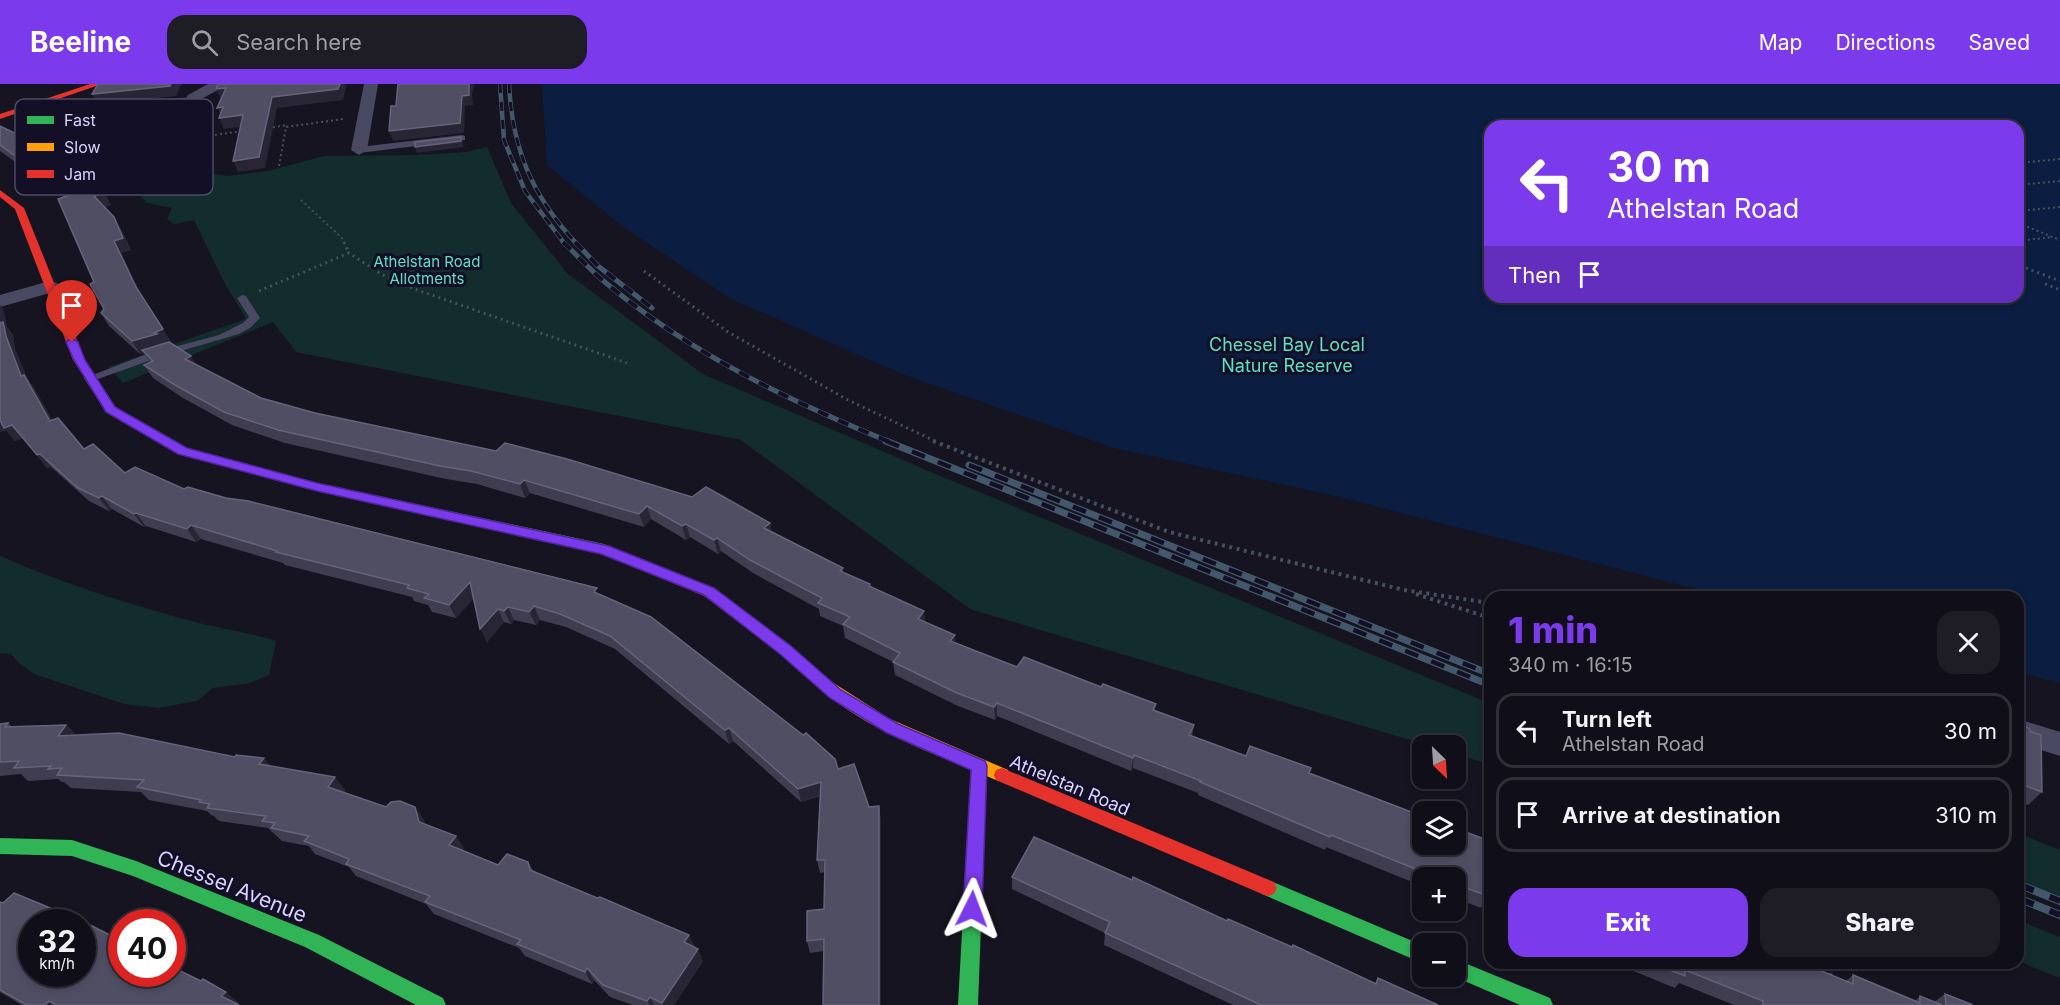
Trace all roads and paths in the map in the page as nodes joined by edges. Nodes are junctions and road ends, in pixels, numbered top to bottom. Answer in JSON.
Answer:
{"nodes":[{"id":1,"x":98,"y":84,"type":"edge"},
{"id":2,"x":222,"y":84,"type":"edge"},
{"id":3,"x":372,"y":84,"type":"edge"},
{"id":4,"x":53,"y":99,"type":"edge"},
{"id":5,"x":191,"y":99,"type":"edge"},
{"id":6,"x":15,"y":112,"type":"edge"},
{"id":7,"x":365,"y":116,"type":"junction"},
{"id":8,"x":0,"y":117,"type":"edge"},
{"id":9,"x":286,"y":127,"type":"junction"},
{"id":10,"x":265,"y":128,"type":"edge"},
{"id":11,"x":243,"y":131,"type":"edge"},
{"id":12,"x":213,"y":135,"type":"edge"},
{"id":13,"x":462,"y":138,"type":"edge"},
{"id":14,"x":359,"y":150,"type":"joint"},
{"id":15,"x":2060,"y":159,"type":"edge"},
{"id":16,"x":2024,"y":162,"type":"edge"},
{"id":17,"x":279,"y":166,"type":"dead end"},
{"id":18,"x":2060,"y":181,"type":"edge"},
{"id":19,"x":2024,"y":184,"type":"edge"},
{"id":20,"x":0,"y":193,"type":"edge"},
{"id":21,"x":301,"y":200,"type":"dead end"},
{"id":22,"x":2060,"y":207,"type":"edge"},
{"id":23,"x":2024,"y":210,"type":"edge"},
{"id":24,"x":2024,"y":225,"type":"edge"},
{"id":25,"x":2053,"y":237,"type":"junction"},
{"id":26,"x":2024,"y":240,"type":"edge"},
{"id":27,"x":2060,"y":240,"type":"edge"},
{"id":28,"x":349,"y":253,"type":"junction"},
{"id":29,"x":2026,"y":268,"type":"dead end"},
{"id":30,"x":644,"y":271,"type":"dead end"},
{"id":31,"x":2060,"y":281,"type":"edge"},
{"id":32,"x":2045,"y":284,"type":"dead end"},
{"id":33,"x":50,"y":287,"type":"junction"},
{"id":34,"x":2060,"y":290,"type":"edge"},
{"id":35,"x":242,"y":298,"type":"joint"},
{"id":36,"x":0,"y":301,"type":"edge"},
{"id":37,"x":627,"y":363,"type":"dead end"},
{"id":38,"x":91,"y":378,"type":"junction"},
{"id":39,"x":1404,"y":590,"type":"junction"},
{"id":40,"x":1484,"y":602,"type":"edge"},
{"id":41,"x":1484,"y":616,"type":"edge"},
{"id":42,"x":2024,"y":733,"type":"edge"},
{"id":43,"x":2060,"y":744,"type":"edge"},
{"id":44,"x":979,"y":766,"type":"junction"},
{"id":45,"x":0,"y":846,"type":"edge"},
{"id":46,"x":1412,"y":950,"type":"edge"},
{"id":47,"x":1831,"y":969,"type":"edge"},
{"id":48,"x":1466,"y":973,"type":"edge"},
{"id":49,"x":1830,"y":984,"type":"edge"},
{"id":50,"x":436,"y":1005,"type":"edge"},
{"id":51,"x":968,"y":1005,"type":"edge"},
{"id":52,"x":1542,"y":1005,"type":"edge"}],
"edges":[{"from":1,"to":4,"type":"street"},
{"from":2,"to":5,"type":"street"},
{"from":3,"to":7,"type":"street"},
{"from":6,"to":8,"type":"street"},
{"from":7,"to":9,"type":"path"},
{"from":7,"to":14,"type":"street"},
{"from":9,"to":10,"type":"path"},
{"from":9,"to":17,"type":"path"},
{"from":11,"to":12,"type":"path"},
{"from":13,"to":14,"type":"lane"},
{"from":15,"to":16,"type":"path"},
{"from":18,"to":19,"type":"path"},
{"from":20,"to":33,"type":"street","name":"Athelstan Road"},
{"from":21,"to":28,"type":"path"},
{"from":22,"to":23,"type":"path"},
{"from":24,"to":25,"type":"path"},
{"from":25,"to":26,"type":"path"},
{"from":25,"to":27,"type":"path"},
{"from":28,"to":35,"type":"path"},
{"from":28,"to":37,"type":"path"},
{"from":29,"to":31,"type":"path"},
{"from":30,"to":39,"type":"path"},
{"from":32,"to":34,"type":"path"},
{"from":33,"to":36,"type":"street"},
{"from":33,"to":38,"type":"street","name":"Athelstan Road"},
{"from":35,"to":38,"type":"lane"},
{"from":38,"to":44,"type":"street","name":"Athelstan Road"},
{"from":39,"to":40,"type":"path"},
{"from":39,"to":41,"type":"path"},
{"from":42,"to":43,"type":"street"},
{"from":44,"to":46,"type":"street","name":"Athelstan Road"},
{"from":44,"to":51,"type":"street"},
{"from":45,"to":50,"type":"street","name":"Chessel Avenue"},
{"from":47,"to":49,"type":"path"},
{"from":48,"to":52,"type":"street"}]}
